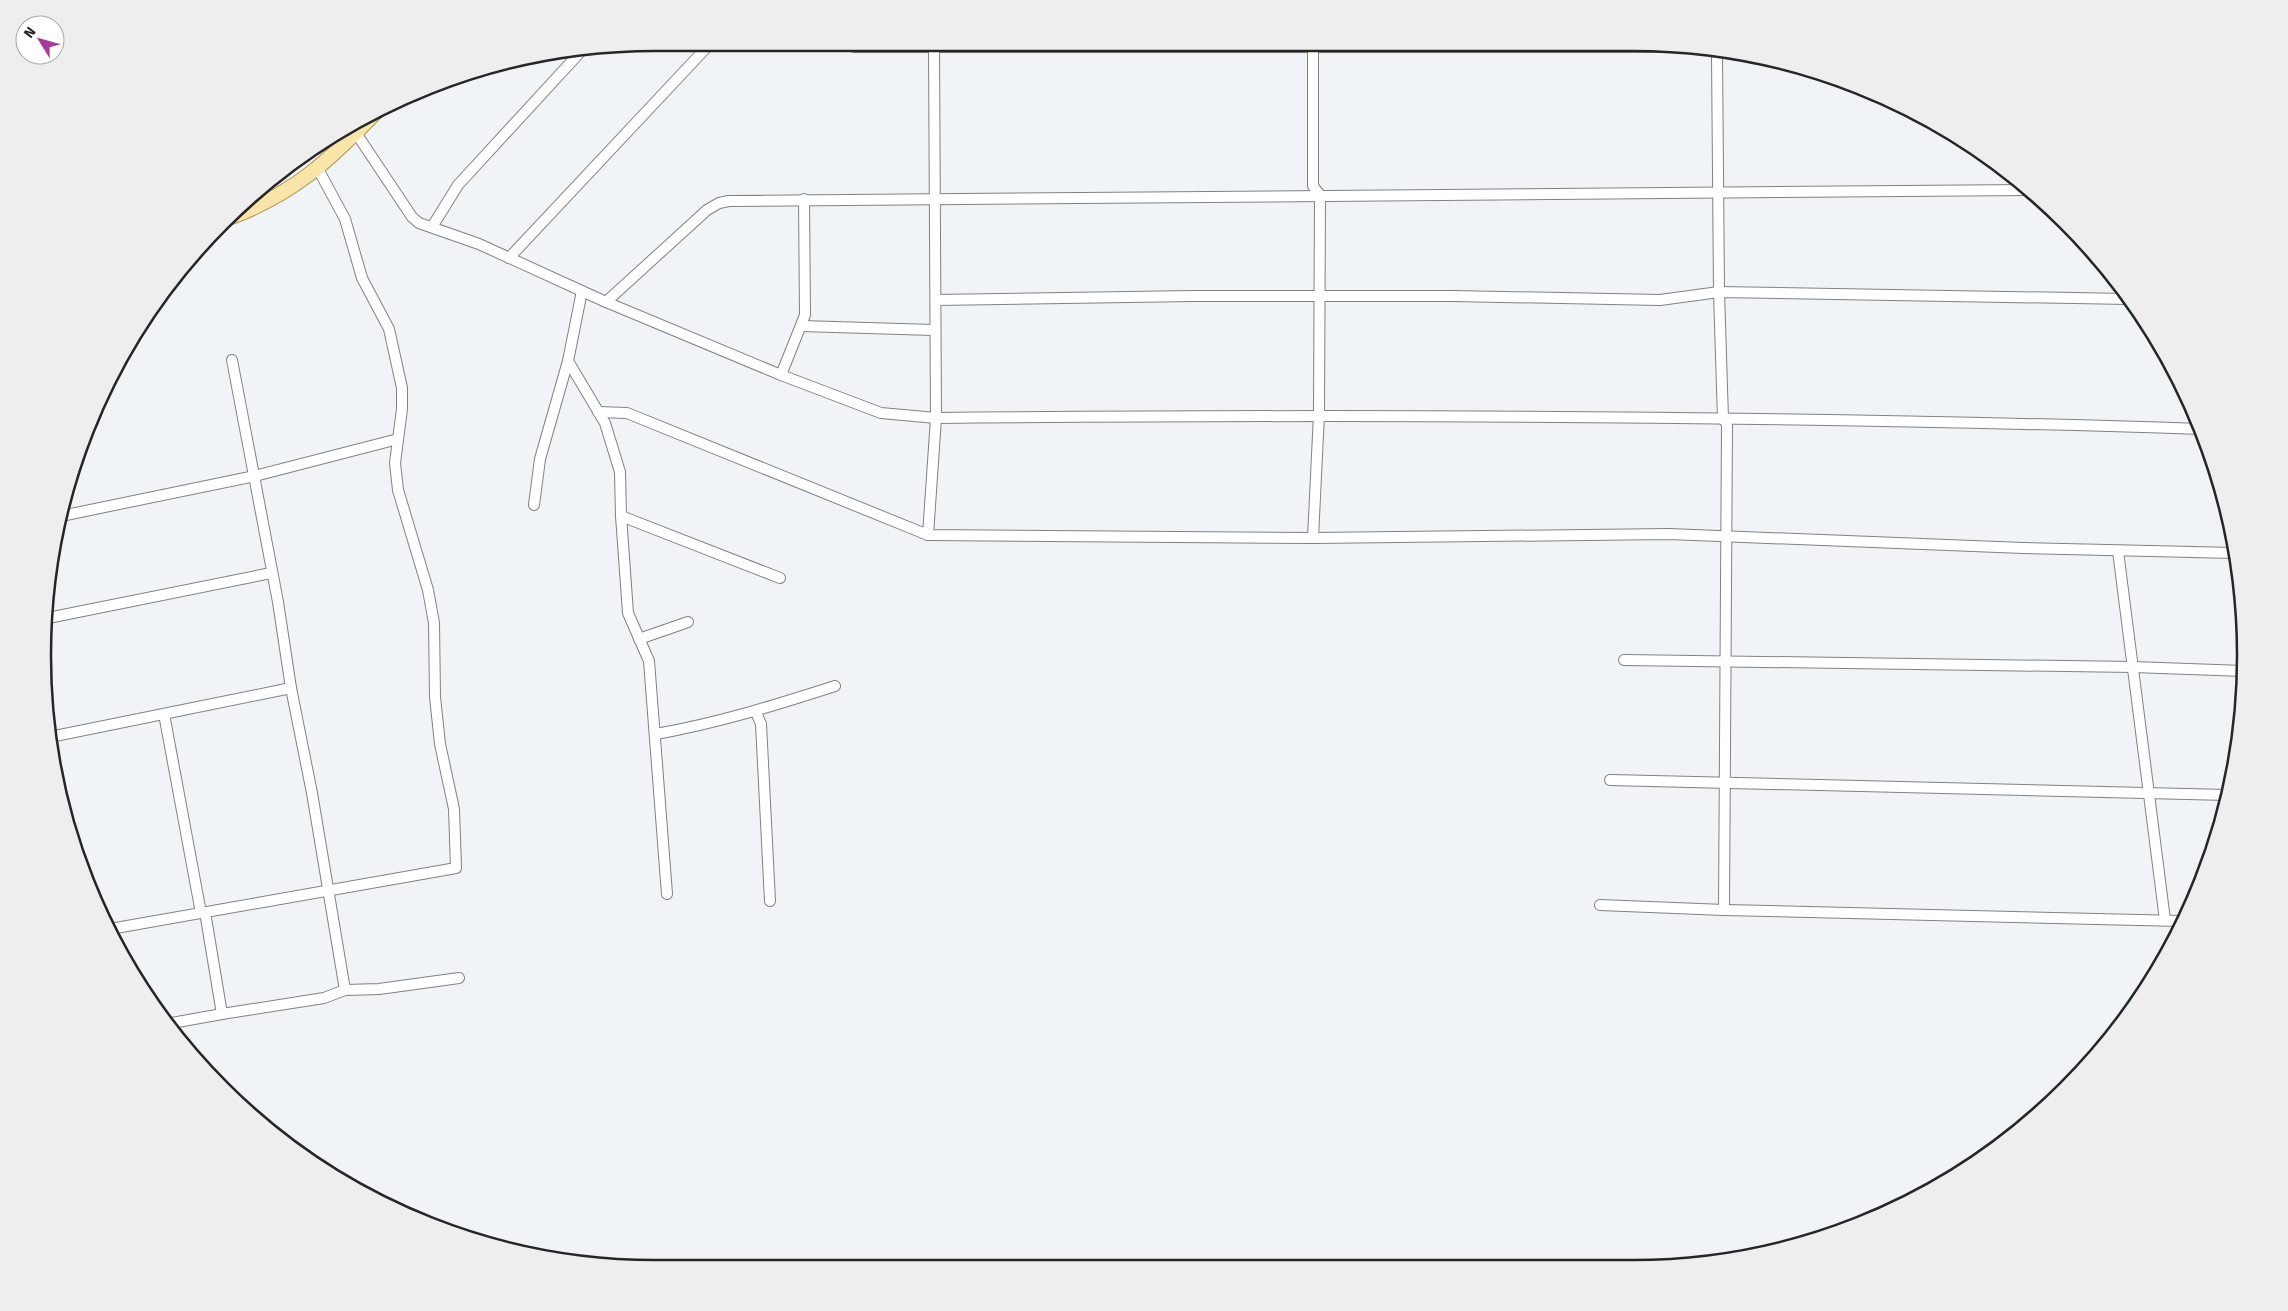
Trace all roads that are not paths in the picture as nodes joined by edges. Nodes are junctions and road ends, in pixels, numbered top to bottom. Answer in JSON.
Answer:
{"nodes":[{"id":1,"x":702,"y":51,"type":"edge"},
{"id":2,"x":934,"y":51,"type":"edge"},
{"id":3,"x":1313,"y":51,"type":"edge"},
{"id":4,"x":577,"y":56,"type":"edge"},
{"id":5,"x":1717,"y":57,"type":"edge"},
{"id":6,"x":361,"y":128,"type":"edge"},
{"id":7,"x":356,"y":133,"type":"junction"},
{"id":8,"x":318,"y":169,"type":"junction"},
{"id":9,"x":2017,"y":190,"type":"edge"},
{"id":10,"x":1718,"y":192,"type":"junction"},
{"id":11,"x":1320,"y":195,"type":"junction"},
{"id":12,"x":934,"y":198,"type":"junction"},
{"id":13,"x":804,"y":199,"type":"junction"},
{"id":14,"x":256,"y":202,"type":"edge"},
{"id":15,"x":432,"y":227,"type":"junction"},
{"id":16,"x":509,"y":258,"type":"junction"},
{"id":17,"x":582,"y":291,"type":"junction"},
{"id":18,"x":1719,"y":292,"type":"junction"},
{"id":19,"x":1319,"y":296,"type":"junction"},
{"id":20,"x":2120,"y":299,"type":"edge"},
{"id":21,"x":936,"y":300,"type":"junction"},
{"id":22,"x":606,"y":302,"type":"junction"},
{"id":23,"x":802,"y":326,"type":"junction"},
{"id":24,"x":934,"y":330,"type":"junction"},
{"id":25,"x":232,"y":360,"type":"dead end"},
{"id":26,"x":568,"y":361,"type":"junction"},
{"id":27,"x":781,"y":375,"type":"junction"},
{"id":28,"x":598,"y":412,"type":"junction"},
{"id":29,"x":1319,"y":414,"type":"junction"},
{"id":30,"x":936,"y":418,"type":"junction"},
{"id":31,"x":1723,"y":419,"type":"junction"},
{"id":32,"x":2193,"y":430,"type":"edge"},
{"id":33,"x":398,"y":439,"type":"junction"},
{"id":34,"x":255,"y":476,"type":"junction"},
{"id":35,"x":534,"y":505,"type":"dead end"},
{"id":36,"x":68,"y":514,"type":"edge"},
{"id":37,"x":621,"y":516,"type":"junction"},
{"id":38,"x":928,"y":535,"type":"junction"},
{"id":39,"x":1725,"y":536,"type":"junction"},
{"id":40,"x":1314,"y":538,"type":"junction"},
{"id":41,"x":2118,"y":551,"type":"junction"},
{"id":42,"x":2228,"y":553,"type":"edge"},
{"id":43,"x":271,"y":573,"type":"junction"},
{"id":44,"x":780,"y":578,"type":"dead end"},
{"id":45,"x":53,"y":617,"type":"edge"},
{"id":46,"x":688,"y":622,"type":"dead end"},
{"id":47,"x":639,"y":639,"type":"junction"},
{"id":48,"x":1624,"y":660,"type":"dead end"},
{"id":49,"x":1727,"y":662,"type":"junction"},
{"id":50,"x":2133,"y":667,"type":"junction"},
{"id":51,"x":2236,"y":671,"type":"edge"},
{"id":52,"x":836,"y":686,"type":"dead end"},
{"id":53,"x":291,"y":688,"type":"junction"},
{"id":54,"x":756,"y":712,"type":"junction"},
{"id":55,"x":164,"y":714,"type":"junction"},
{"id":56,"x":656,"y":734,"type":"junction"},
{"id":57,"x":56,"y":736,"type":"edge"},
{"id":58,"x":1610,"y":780,"type":"dead end"},
{"id":59,"x":1726,"y":783,"type":"junction"},
{"id":60,"x":2149,"y":794,"type":"junction"},
{"id":61,"x":2220,"y":795,"type":"edge"},
{"id":62,"x":328,"y":892,"type":"junction"},
{"id":63,"x":667,"y":894,"type":"dead end"},
{"id":64,"x":770,"y":901,"type":"dead end"},
{"id":65,"x":1600,"y":905,"type":"dead end"},
{"id":66,"x":1724,"y":910,"type":"junction"},
{"id":67,"x":203,"y":912,"type":"junction"},
{"id":68,"x":2165,"y":920,"type":"junction"},
{"id":69,"x":2175,"y":921,"type":"edge"},
{"id":70,"x":116,"y":928,"type":"edge"},
{"id":71,"x":459,"y":978,"type":"dead end"},
{"id":72,"x":345,"y":990,"type":"junction"},
{"id":73,"x":222,"y":1014,"type":"junction"},
{"id":74,"x":175,"y":1022,"type":"edge"}],
"edges":[{"from":1,"to":16,"type":"street"},
{"from":2,"to":12,"type":"street"},
{"from":3,"to":11,"type":"street"},
{"from":4,"to":15,"type":"street"},
{"from":5,"to":10,"type":"street"},
{"from":6,"to":7,"type":"main road"},
{"from":7,"to":8,"type":"main road"},
{"from":7,"to":15,"type":"street"},
{"from":8,"to":14,"type":"main road"},
{"from":8,"to":33,"type":"street"},
{"from":9,"to":10,"type":"street"},
{"from":10,"to":11,"type":"street"},
{"from":10,"to":18,"type":"street"},
{"from":11,"to":12,"type":"street"},
{"from":11,"to":19,"type":"street"},
{"from":12,"to":13,"type":"street"},
{"from":12,"to":21,"type":"street"},
{"from":13,"to":22,"type":"street"},
{"from":13,"to":23,"type":"street"},
{"from":15,"to":16,"type":"street"},
{"from":16,"to":17,"type":"street"},
{"from":17,"to":22,"type":"street"},
{"from":17,"to":26,"type":"street"},
{"from":18,"to":19,"type":"street"},
{"from":18,"to":20,"type":"street"},
{"from":18,"to":31,"type":"street"},
{"from":19,"to":21,"type":"street"},
{"from":19,"to":29,"type":"street"},
{"from":21,"to":24,"type":"street"},
{"from":22,"to":27,"type":"street"},
{"from":23,"to":24,"type":"street"},
{"from":23,"to":27,"type":"street"},
{"from":24,"to":30,"type":"street"},
{"from":25,"to":34,"type":"street"},
{"from":26,"to":28,"type":"street"},
{"from":26,"to":35,"type":"street"},
{"from":27,"to":30,"type":"street"},
{"from":28,"to":37,"type":"street"},
{"from":28,"to":38,"type":"street"},
{"from":29,"to":30,"type":"street"},
{"from":29,"to":31,"type":"street"},
{"from":29,"to":40,"type":"street"},
{"from":30,"to":38,"type":"street"},
{"from":31,"to":32,"type":"street"},
{"from":31,"to":39,"type":"street"},
{"from":33,"to":34,"type":"street"},
{"from":33,"to":62,"type":"street"},
{"from":34,"to":36,"type":"street"},
{"from":34,"to":43,"type":"street"},
{"from":37,"to":44,"type":"street"},
{"from":37,"to":47,"type":"street"},
{"from":38,"to":40,"type":"street"},
{"from":39,"to":40,"type":"street"},
{"from":39,"to":41,"type":"street"},
{"from":39,"to":49,"type":"street"},
{"from":41,"to":42,"type":"street"},
{"from":41,"to":50,"type":"street"},
{"from":43,"to":45,"type":"street"},
{"from":43,"to":53,"type":"street"},
{"from":46,"to":47,"type":"street"},
{"from":47,"to":56,"type":"street"},
{"from":48,"to":49,"type":"street"},
{"from":49,"to":50,"type":"street"},
{"from":49,"to":59,"type":"street"},
{"from":50,"to":51,"type":"street"},
{"from":50,"to":60,"type":"street"},
{"from":52,"to":54,"type":"street"},
{"from":53,"to":55,"type":"street"},
{"from":53,"to":62,"type":"street"},
{"from":54,"to":56,"type":"street"},
{"from":54,"to":64,"type":"street"},
{"from":55,"to":57,"type":"street"},
{"from":55,"to":67,"type":"street"},
{"from":56,"to":63,"type":"street"},
{"from":58,"to":59,"type":"street"},
{"from":59,"to":60,"type":"street"},
{"from":59,"to":66,"type":"street"},
{"from":60,"to":61,"type":"street"},
{"from":60,"to":68,"type":"street"},
{"from":62,"to":67,"type":"street"},
{"from":62,"to":72,"type":"street"},
{"from":65,"to":66,"type":"street"},
{"from":66,"to":68,"type":"street"},
{"from":67,"to":70,"type":"street"},
{"from":67,"to":73,"type":"street"},
{"from":68,"to":69,"type":"street"},
{"from":71,"to":72,"type":"street"},
{"from":72,"to":73,"type":"street"},
{"from":73,"to":74,"type":"street"}]}
